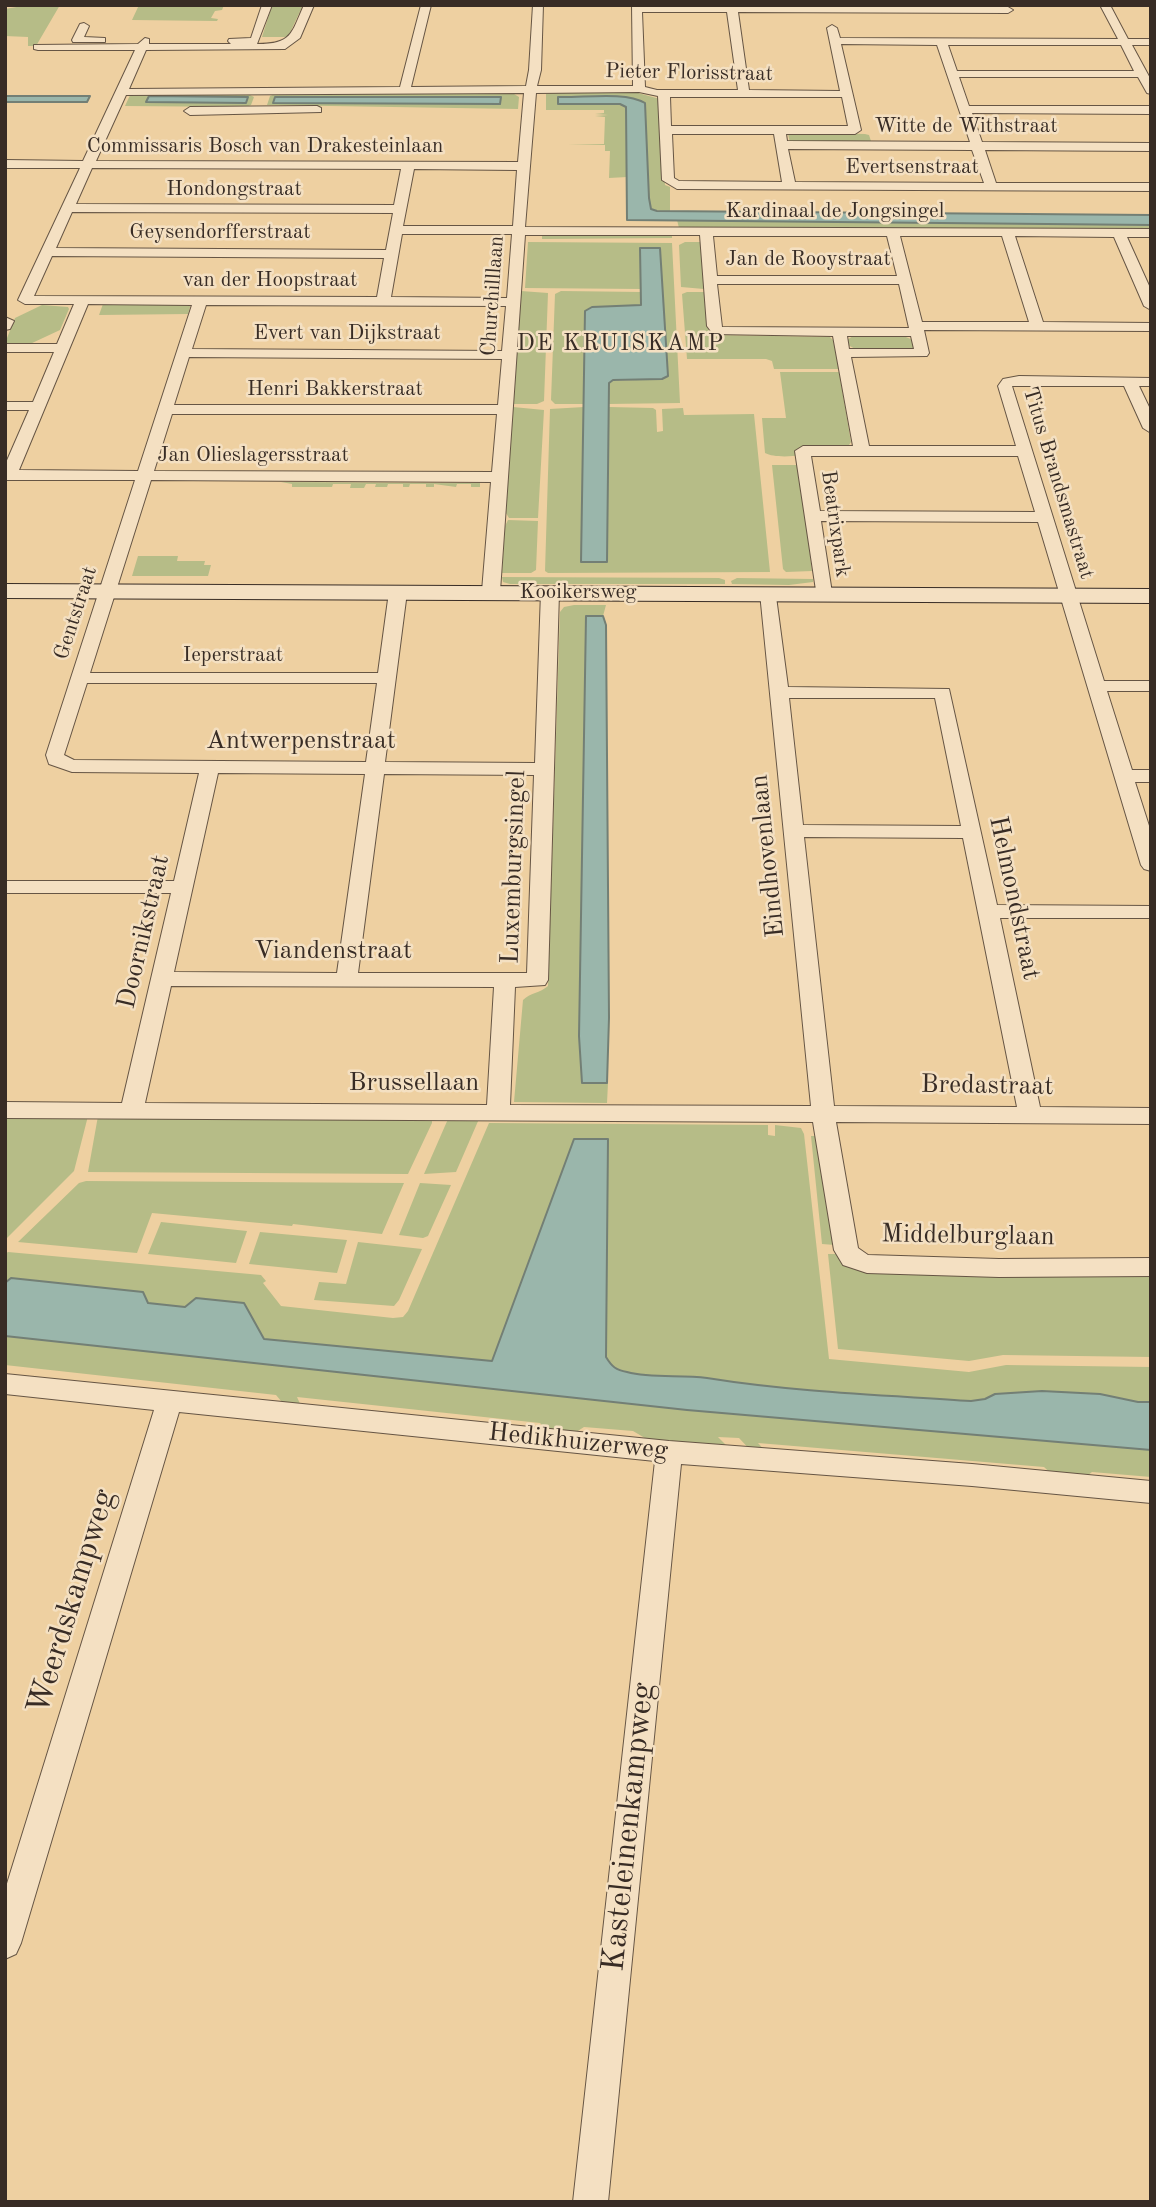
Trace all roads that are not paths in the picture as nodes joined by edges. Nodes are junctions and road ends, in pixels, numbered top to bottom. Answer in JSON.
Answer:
{"nodes":[{"id":1,"x":267,"y":5,"type":"edge"},
{"id":2,"x":309,"y":5,"type":"edge"},
{"id":3,"x":426,"y":5,"type":"edge"},
{"id":4,"x":538,"y":5,"type":"edge"},
{"id":5,"x":1105,"y":5,"type":"edge"},
{"id":6,"x":637,"y":7,"type":"edge"},
{"id":7,"x":847,"y":7,"type":"edge"},
{"id":8,"x":732,"y":9,"type":"junction"},
{"id":9,"x":828,"y":10,"type":"junction"},
{"id":10,"x":1010,"y":15,"type":"edge"},
{"id":11,"x":84,"y":26,"type":"dead end"},
{"id":12,"x":835,"y":41,"type":"junction"},
{"id":13,"x":942,"y":41,"type":"junction"},
{"id":14,"x":1021,"y":41,"type":"junction"},
{"id":15,"x":1125,"y":42,"type":"junction"},
{"id":16,"x":1151,"y":42,"type":"edge"},
{"id":17,"x":143,"y":45,"type":"junction"},
{"id":18,"x":255,"y":45,"type":"junction"},
{"id":19,"x":38,"y":47,"type":"dead end"},
{"id":20,"x":953,"y":74,"type":"junction"},
{"id":21,"x":1148,"y":83,"type":"edge"},
{"id":22,"x":639,"y":89,"type":"junction"},
{"id":23,"x":530,"y":91,"type":"junction"},
{"id":24,"x":121,"y":92,"type":"junction"},
{"id":25,"x":260,"y":92,"type":"junction"},
{"id":26,"x":404,"y":92,"type":"junction"},
{"id":27,"x":664,"y":93,"type":"junction"},
{"id":28,"x":744,"y":93,"type":"junction"},
{"id":29,"x":847,"y":94,"type":"junction"},
{"id":30,"x":965,"y":109,"type":"junction"},
{"id":31,"x":254,"y":110,"type":"junction"},
{"id":32,"x":317,"y":110,"type":"dead end"},
{"id":33,"x":1151,"y":110,"type":"edge"},
{"id":34,"x":190,"y":111,"type":"dead end"},
{"id":35,"x":666,"y":130,"type":"junction"},
{"id":36,"x":779,"y":130,"type":"junction"},
{"id":37,"x":782,"y":145,"type":"junction"},
{"id":38,"x":978,"y":146,"type":"junction"},
{"id":39,"x":1151,"y":147,"type":"edge"},
{"id":40,"x":5,"y":164,"type":"edge"},
{"id":41,"x":88,"y":164,"type":"junction"},
{"id":42,"x":408,"y":166,"type":"junction"},
{"id":43,"x":524,"y":166,"type":"junction"},
{"id":44,"x":789,"y":185,"type":"junction"},
{"id":45,"x":991,"y":186,"type":"junction"},
{"id":46,"x":1151,"y":187,"type":"edge"},
{"id":47,"x":69,"y":208,"type":"junction"},
{"id":48,"x":399,"y":209,"type":"junction"},
{"id":49,"x":396,"y":230,"type":"junction"},
{"id":50,"x":519,"y":230,"type":"junction"},
{"id":51,"x":706,"y":232,"type":"junction"},
{"id":52,"x":893,"y":233,"type":"junction"},
{"id":53,"x":1007,"y":233,"type":"junction"},
{"id":54,"x":1119,"y":233,"type":"junction"},
{"id":55,"x":1151,"y":233,"type":"edge"},
{"id":56,"x":48,"y":252,"type":"junction"},
{"id":57,"x":391,"y":254,"type":"junction"},
{"id":58,"x":710,"y":280,"type":"junction"},
{"id":59,"x":905,"y":281,"type":"junction"},
{"id":60,"x":83,"y":300,"type":"junction"},
{"id":61,"x":200,"y":301,"type":"junction"},
{"id":62,"x":383,"y":302,"type":"junction"},
{"id":63,"x":514,"y":302,"type":"junction"},
{"id":64,"x":1151,"y":306,"type":"edge"},
{"id":65,"x":1038,"y":327,"type":"junction"},
{"id":66,"x":1151,"y":327,"type":"edge"},
{"id":67,"x":917,"y":329,"type":"junction"},
{"id":68,"x":839,"y":332,"type":"junction"},
{"id":69,"x":5,"y":348,"type":"edge"},
{"id":70,"x":63,"y":348,"type":"junction"},
{"id":71,"x":184,"y":353,"type":"junction"},
{"id":72,"x":843,"y":353,"type":"junction"},
{"id":73,"x":510,"y":355,"type":"junction"},
{"id":74,"x":1151,"y":382,"type":"edge"},
{"id":75,"x":1130,"y":383,"type":"junction"},
{"id":76,"x":5,"y":406,"type":"edge"},
{"id":77,"x":38,"y":406,"type":"junction"},
{"id":78,"x":164,"y":409,"type":"junction"},
{"id":79,"x":506,"y":411,"type":"junction"},
{"id":80,"x":1151,"y":428,"type":"edge"},
{"id":81,"x":862,"y":451,"type":"junction"},
{"id":82,"x":1024,"y":451,"type":"junction"},
{"id":83,"x":7,"y":475,"type":"edge"},
{"id":84,"x":142,"y":475,"type":"junction"},
{"id":85,"x":500,"y":477,"type":"junction"},
{"id":86,"x":813,"y":516,"type":"junction"},
{"id":87,"x":1045,"y":517,"type":"junction"},
{"id":88,"x":491,"y":591,"type":"junction"},
{"id":89,"x":5,"y":592,"type":"edge"},
{"id":90,"x":107,"y":592,"type":"junction"},
{"id":91,"x":398,"y":592,"type":"junction"},
{"id":92,"x":550,"y":592,"type":"junction"},
{"id":93,"x":769,"y":593,"type":"junction"},
{"id":94,"x":823,"y":593,"type":"junction"},
{"id":95,"x":1070,"y":596,"type":"junction"},
{"id":96,"x":1151,"y":596,"type":"edge"},
{"id":97,"x":79,"y":678,"type":"junction"},
{"id":98,"x":387,"y":678,"type":"junction"},
{"id":99,"x":1097,"y":686,"type":"junction"},
{"id":100,"x":1151,"y":686,"type":"edge"},
{"id":101,"x":779,"y":692,"type":"junction"},
{"id":102,"x":943,"y":693,"type":"joint"},
{"id":103,"x":59,"y":763,"type":"joint"},
{"id":104,"x":210,"y":767,"type":"junction"},
{"id":105,"x":375,"y":768,"type":"junction"},
{"id":106,"x":544,"y":769,"type":"junction"},
{"id":107,"x":1124,"y":776,"type":"junction"},
{"id":108,"x":1151,"y":776,"type":"edge"},
{"id":109,"x":794,"y":831,"type":"junction"},
{"id":110,"x":971,"y":832,"type":"junction"},
{"id":111,"x":1151,"y":865,"type":"edge"},
{"id":112,"x":183,"y":887,"type":"junction"},
{"id":113,"x":6,"y":889,"type":"edge"},
{"id":114,"x":988,"y":911,"type":"junction"},
{"id":115,"x":1151,"y":912,"type":"edge"},
{"id":116,"x":162,"y":979,"type":"junction"},
{"id":117,"x":347,"y":979,"type":"junction"},
{"id":118,"x":505,"y":980,"type":"junction"},
{"id":119,"x":5,"y":1110,"type":"edge"},
{"id":120,"x":132,"y":1110,"type":"junction"},
{"id":121,"x":498,"y":1111,"type":"junction"},
{"id":122,"x":823,"y":1112,"type":"junction"},
{"id":123,"x":1030,"y":1115,"type":"junction"},
{"id":124,"x":1151,"y":1116,"type":"edge"},
{"id":125,"x":1151,"y":1267,"type":"edge"},
{"id":126,"x":5,"y":1384,"type":"edge"},
{"id":127,"x":169,"y":1402,"type":"junction"},
{"id":128,"x":668,"y":1452,"type":"junction"},
{"id":129,"x":1151,"y":1492,"type":"edge"},
{"id":130,"x":5,"y":1943,"type":"edge"},
{"id":131,"x":590,"y":2202,"type":"edge"}],
"edges":[{"from":1,"to":18,"type":"street"},
{"from":2,"to":18,"type":"street"},
{"from":3,"to":26,"type":"street"},
{"from":4,"to":23,"type":"street","name":"Churchilllaan"},
{"from":5,"to":15,"type":"street"},
{"from":6,"to":8,"type":"street"},
{"from":6,"to":22,"type":"street"},
{"from":7,"to":9,"type":"street"},
{"from":7,"to":10,"type":"street"},
{"from":8,"to":9,"type":"street"},
{"from":8,"to":28,"type":"street"},
{"from":9,"to":12,"type":"street"},
{"from":10,"to":14,"type":"street"},
{"from":11,"to":17,"type":"street"},
{"from":12,"to":13,"type":"street"},
{"from":12,"to":29,"type":"street"},
{"from":13,"to":14,"type":"street"},
{"from":13,"to":20,"type":"street"},
{"from":14,"to":15,"type":"street"},
{"from":15,"to":16,"type":"street"},
{"from":15,"to":21,"type":"street"},
{"from":17,"to":18,"type":"street"},
{"from":17,"to":19,"type":"street"},
{"from":17,"to":24,"type":"street"},
{"from":20,"to":21,"type":"street"},
{"from":20,"to":30,"type":"street"},
{"from":22,"to":23,"type":"street","name":"Pieter Florisstraat"},
{"from":22,"to":27,"type":"street","name":"Pieter Florisstraat"},
{"from":23,"to":26,"type":"street","name":"Pieter Florisstraat"},
{"from":23,"to":43,"type":"street","name":"Churchilllaan"},
{"from":24,"to":25,"type":"street","name":"Pieter Florisstraat"},
{"from":24,"to":41,"type":"street"},
{"from":25,"to":26,"type":"street","name":"Pieter Florisstraat"},
{"from":25,"to":31,"type":"street"},
{"from":27,"to":28,"type":"street","name":"Pieter Florisstraat"},
{"from":27,"to":35,"type":"street"},
{"from":28,"to":29,"type":"street","name":"Pieter Florisstraat"},
{"from":29,"to":36,"type":"street","name":"Witte de Withstraat"},
{"from":30,"to":33,"type":"street"},
{"from":30,"to":38,"type":"street"},
{"from":31,"to":32,"type":"street"},
{"from":31,"to":34,"type":"street"},
{"from":35,"to":36,"type":"street","name":"Witte de Withstraat"},
{"from":35,"to":44,"type":"street","name":"Evertsenstraat"},
{"from":36,"to":37,"type":"street"},
{"from":37,"to":38,"type":"street","name":"Witte de Withstraat"},
{"from":37,"to":44,"type":"street"},
{"from":38,"to":39,"type":"street","name":"Witte de Withstraat"},
{"from":38,"to":45,"type":"street"},
{"from":40,"to":41,"type":"street","name":"Commissaris Bosch van Drakesteinlaan"},
{"from":41,"to":42,"type":"street","name":"Commissaris Bosch van Drakesteinlaan"},
{"from":41,"to":47,"type":"street"},
{"from":42,"to":43,"type":"street","name":"Commissaris Bosch van Drakesteinlaan"},
{"from":42,"to":48,"type":"street"},
{"from":43,"to":50,"type":"street","name":"Churchilllaan"},
{"from":44,"to":45,"type":"street","name":"Evertsenstraat"},
{"from":45,"to":46,"type":"street","name":"Evertsenstraat"},
{"from":47,"to":48,"type":"street","name":"Hondongstraat"},
{"from":47,"to":56,"type":"street"},
{"from":48,"to":49,"type":"street"},
{"from":49,"to":50,"type":"street","name":"Kardinaal de Jongsingel"},
{"from":49,"to":57,"type":"street"},
{"from":50,"to":51,"type":"street","name":"Kardinaal de Jongsingel"},
{"from":50,"to":63,"type":"street","name":"Churchilllaan"},
{"from":51,"to":52,"type":"street","name":"Kardinaal de Jongsingel"},
{"from":51,"to":58,"type":"street"},
{"from":52,"to":53,"type":"street","name":"Kardinaal de Jongsingel"},
{"from":52,"to":59,"type":"street"},
{"from":53,"to":54,"type":"street","name":"Kardinaal de Jongsingel"},
{"from":53,"to":65,"type":"street"},
{"from":54,"to":55,"type":"street","name":"Kardinaal de Jongsingel"},
{"from":54,"to":64,"type":"street"},
{"from":56,"to":57,"type":"street","name":"Geysendorfferstraat"},
{"from":56,"to":60,"type":"street","name":"van der Hoopstraat"},
{"from":57,"to":62,"type":"street"},
{"from":58,"to":59,"type":"street","name":"Jan de Rooystraat"},
{"from":58,"to":68,"type":"street"},
{"from":59,"to":67,"type":"street"},
{"from":60,"to":61,"type":"street","name":"van der Hoopstraat"},
{"from":60,"to":70,"type":"street"},
{"from":61,"to":62,"type":"street","name":"van der Hoopstraat"},
{"from":61,"to":71,"type":"street"},
{"from":62,"to":63,"type":"street","name":"van der Hoopstraat"},
{"from":63,"to":73,"type":"street","name":"Churchilllaan"},
{"from":65,"to":66,"type":"street"},
{"from":65,"to":67,"type":"street"},
{"from":67,"to":68,"type":"street"},
{"from":67,"to":72,"type":"street"},
{"from":68,"to":72,"type":"street","name":"Beatrixpark"},
{"from":69,"to":70,"type":"street"},
{"from":70,"to":77,"type":"street"},
{"from":71,"to":73,"type":"street","name":"Evert van Dijkstraat"},
{"from":71,"to":78,"type":"street"},
{"from":72,"to":81,"type":"street","name":"Beatrixpark"},
{"from":73,"to":79,"type":"street","name":"Churchilllaan"},
{"from":74,"to":75,"type":"street"},
{"from":75,"to":80,"type":"street"},
{"from":75,"to":82,"type":"street","name":"Titus Brandsmastraat"},
{"from":76,"to":77,"type":"street"},
{"from":77,"to":83,"type":"street"},
{"from":78,"to":79,"type":"street","name":"Henri Bakkerstraat"},
{"from":78,"to":84,"type":"street"},
{"from":79,"to":85,"type":"street","name":"Churchilllaan"},
{"from":81,"to":82,"type":"street"},
{"from":81,"to":86,"type":"street","name":"Beatrixpark"},
{"from":82,"to":87,"type":"street","name":"Titus Brandsmastraat"},
{"from":83,"to":84,"type":"street","name":"Jan Olieslagersstraat"},
{"from":84,"to":85,"type":"street","name":"Jan Olieslagersstraat"},
{"from":84,"to":90,"type":"street","name":"Gentstraat"},
{"from":85,"to":88,"type":"street","name":"Churchilllaan"},
{"from":86,"to":87,"type":"street"},
{"from":86,"to":94,"type":"street","name":"Beatrixpark"},
{"from":87,"to":95,"type":"street","name":"Titus Brandsmastraat"},
{"from":88,"to":91,"type":"street","name":"Kooikersweg"},
{"from":88,"to":92,"type":"street","name":"Kooikersweg"},
{"from":89,"to":90,"type":"street","name":"Kooikersweg"},
{"from":90,"to":91,"type":"street","name":"Kooikersweg"},
{"from":90,"to":97,"type":"street","name":"Gentstraat"},
{"from":91,"to":98,"type":"street"},
{"from":92,"to":93,"type":"street","name":"Kooikersweg"},
{"from":92,"to":106,"type":"street","name":"Luxemburgsingel"},
{"from":93,"to":94,"type":"street","name":"Kooikersweg"},
{"from":93,"to":101,"type":"street","name":"Eindhovenlaan"},
{"from":94,"to":95,"type":"street","name":"Kooikersweg"},
{"from":95,"to":96,"type":"street","name":"Kooikersweg"},
{"from":95,"to":99,"type":"street","name":"Titus Brandsmastraat"},
{"from":97,"to":98,"type":"street","name":"Ieperstraat"},
{"from":97,"to":103,"type":"street","name":"Gentstraat"},
{"from":98,"to":105,"type":"street"},
{"from":99,"to":100,"type":"street"},
{"from":99,"to":107,"type":"street","name":"Titus Brandsmastraat"},
{"from":101,"to":102,"type":"street"},
{"from":101,"to":109,"type":"street","name":"Eindhovenlaan"},
{"from":102,"to":110,"type":"street","name":"Helmondstraat"},
{"from":103,"to":104,"type":"street","name":"Antwerpenstraat"},
{"from":104,"to":105,"type":"street","name":"Antwerpenstraat"},
{"from":104,"to":112,"type":"street","name":"Doornikstraat"},
{"from":105,"to":106,"type":"street","name":"Antwerpenstraat"},
{"from":105,"to":117,"type":"street"},
{"from":106,"to":118,"type":"street","name":"Luxemburgsingel"},
{"from":107,"to":108,"type":"street"},
{"from":107,"to":111,"type":"street","name":"Titus Brandsmastraat"},
{"from":109,"to":110,"type":"street"},
{"from":109,"to":122,"type":"street","name":"Eindhovenlaan"},
{"from":110,"to":114,"type":"street","name":"Helmondstraat"},
{"from":112,"to":113,"type":"street"},
{"from":112,"to":116,"type":"street","name":"Doornikstraat"},
{"from":114,"to":115,"type":"street"},
{"from":114,"to":123,"type":"street","name":"Helmondstraat"},
{"from":116,"to":117,"type":"street","name":"Viandenstraat"},
{"from":116,"to":120,"type":"street","name":"Doornikstraat"},
{"from":117,"to":118,"type":"street","name":"Viandenstraat"},
{"from":118,"to":121,"type":"street","name":"Luxemburgsingel"},
{"from":119,"to":120,"type":"street","name":"Brussellaan"},
{"from":120,"to":121,"type":"street","name":"Brussellaan"},
{"from":121,"to":122,"type":"street","name":"Brussellaan"},
{"from":122,"to":123,"type":"street","name":"Bredastraat"},
{"from":122,"to":125,"type":"street","name":"Middelburglaan"},
{"from":123,"to":124,"type":"street","name":"Bredastraat"},
{"from":126,"to":127,"type":"street","name":"Hedikhuizerweg"},
{"from":127,"to":128,"type":"street","name":"Hedikhuizerweg"},
{"from":127,"to":130,"type":"street","name":"Weerdskampweg"},
{"from":128,"to":129,"type":"street","name":"Hedikhuizerweg"},
{"from":128,"to":131,"type":"street","name":"Kasteleinenkampweg"}]}
